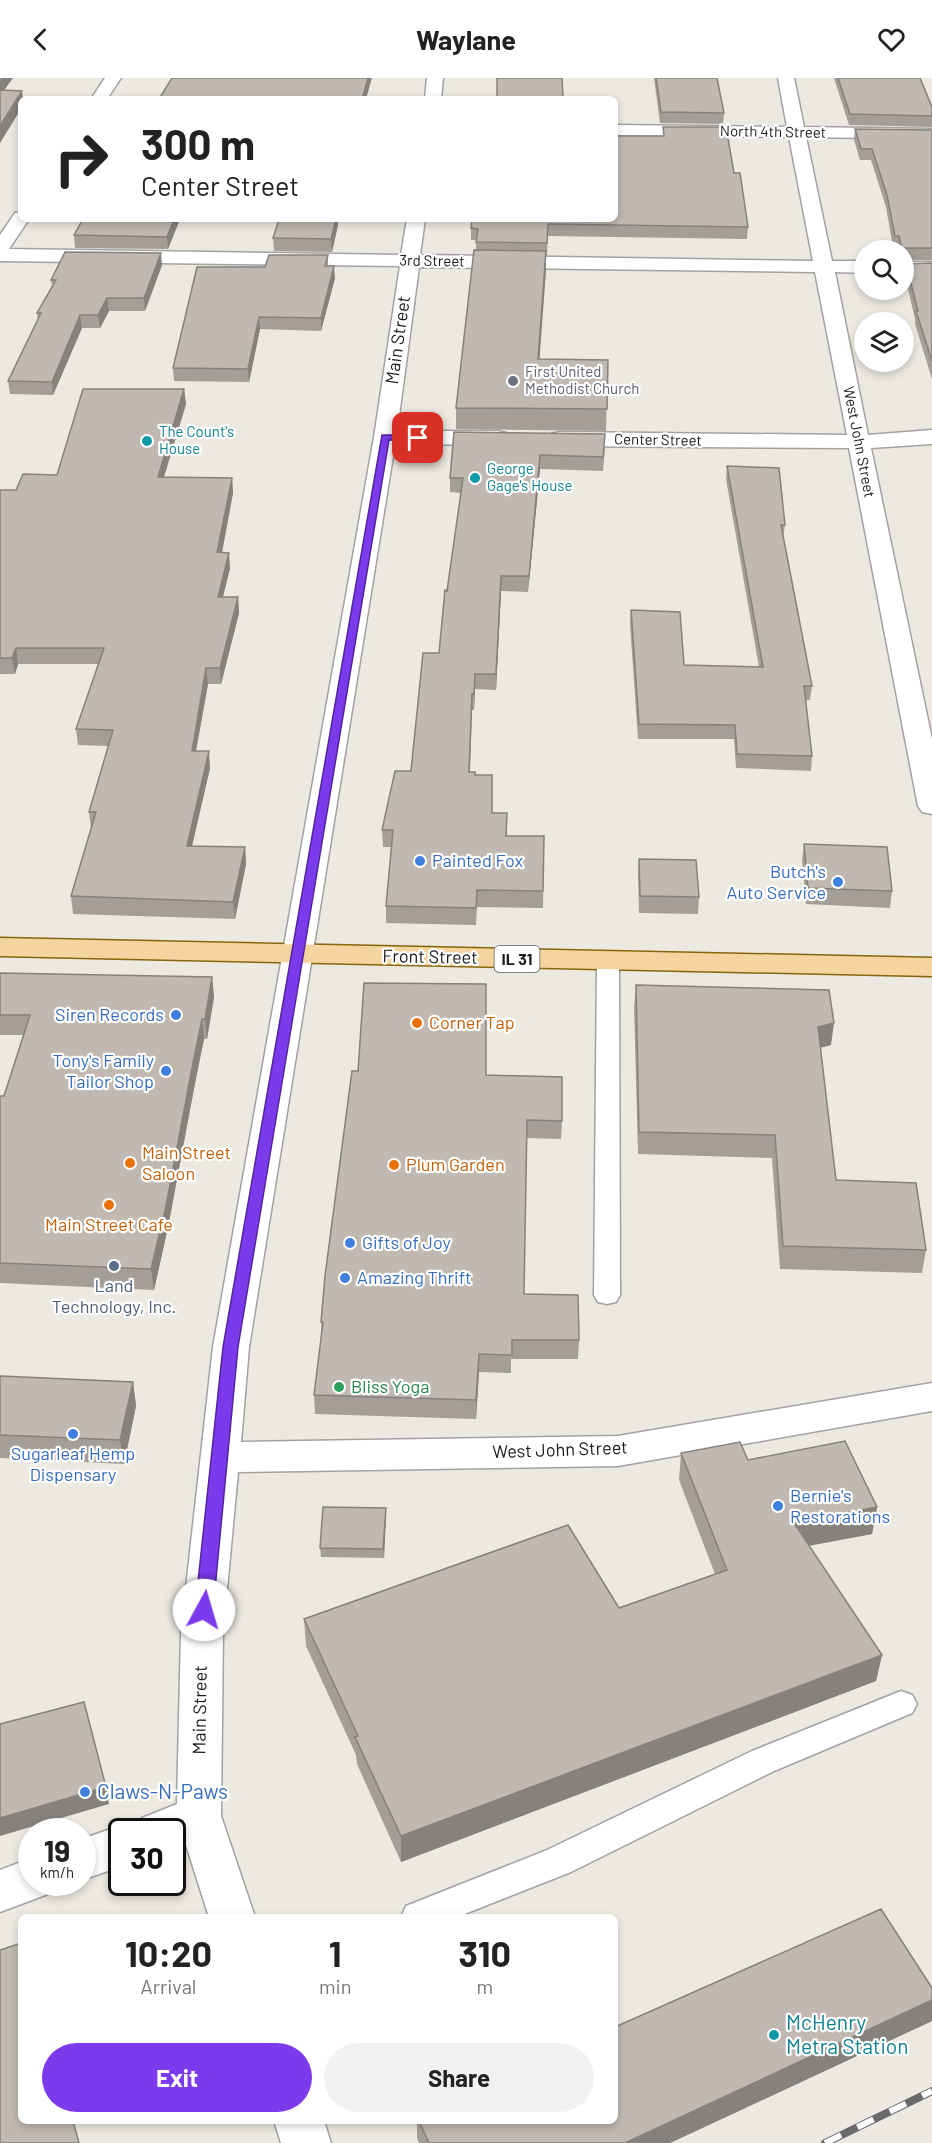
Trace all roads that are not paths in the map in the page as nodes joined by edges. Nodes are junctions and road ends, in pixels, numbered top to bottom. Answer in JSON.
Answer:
{"nodes":[{"id":1,"x":113,"y":78,"type":"edge"},
{"id":2,"x":435,"y":78,"type":"edge"},
{"id":3,"x":786,"y":78,"type":"edge"},
{"id":4,"x":101,"y":96,"type":"edge"},
{"id":5,"x":432,"y":96,"type":"edge"},
{"id":6,"x":618,"y":130,"type":"edge"},
{"id":7,"x":798,"y":132,"type":"junction"},
{"id":8,"x":932,"y":134,"type":"edge"},
{"id":9,"x":18,"y":222,"type":"edge"},
{"id":10,"x":416,"y":222,"type":"edge"},
{"id":11,"x":0,"y":249,"type":"edge"},
{"id":12,"x":0,"y":255,"type":"edge"},
{"id":13,"x":410,"y":261,"type":"junction"},
{"id":14,"x":825,"y":267,"type":"junction"},
{"id":15,"x":854,"y":267,"type":"edge"},
{"id":16,"x":914,"y":268,"type":"edge"},
{"id":17,"x":932,"y":268,"type":"edge"},
{"id":18,"x":385,"y":437,"type":"junction"},
{"id":19,"x":932,"y":437,"type":"edge"},
{"id":20,"x":516,"y":438,"type":"edge"},
{"id":21,"x":539,"y":439,"type":"edge"},
{"id":22,"x":860,"y":442,"type":"junction"},
{"id":23,"x":932,"y":806,"type":"edge"},
{"id":24,"x":0,"y":947,"type":"edge"},
{"id":25,"x":296,"y":955,"type":"junction"},
{"id":26,"x":608,"y":961,"type":"junction"},
{"id":27,"x":932,"y":967,"type":"edge"},
{"id":28,"x":607,"y":1295,"type":"dead end"},
{"id":29,"x":932,"y":1397,"type":"edge"},
{"id":30,"x":219,"y":1457,"type":"junction"},
{"id":31,"x":901,"y":1704,"type":"dead end"},
{"id":32,"x":199,"y":1816,"type":"junction"},
{"id":33,"x":186,"y":1821,"type":"edge"},
{"id":34,"x":18,"y":1884,"type":"edge"},
{"id":35,"x":0,"y":1891,"type":"edge"},
{"id":36,"x":231,"y":1914,"type":"edge"},
{"id":37,"x":426,"y":1914,"type":"edge"},
{"id":38,"x":300,"y":2124,"type":"edge"},
{"id":39,"x":306,"y":2143,"type":"edge"}],
"edges":[{"from":1,"to":4,"type":"street"},
{"from":2,"to":5,"type":"street"},
{"from":3,"to":7,"type":"street","name":"West John Street"},
{"from":6,"to":7,"type":"street","name":"North 4th Street"},
{"from":7,"to":8,"type":"street","name":"North 4th Street"},
{"from":7,"to":14,"type":"street","name":"West John Street"},
{"from":9,"to":11,"type":"street"},
{"from":10,"to":13,"type":"street","name":"Main Street"},
{"from":12,"to":13,"type":"street","name":"3rd Street"},
{"from":13,"to":14,"type":"street","name":"3rd Street"},
{"from":13,"to":18,"type":"street","name":"Main Street"},
{"from":14,"to":15,"type":"street","name":"3rd Street"},
{"from":14,"to":22,"type":"street","name":"West John Street"},
{"from":16,"to":17,"type":"street"},
{"from":18,"to":20,"type":"street"},
{"from":18,"to":25,"type":"street","name":"Main Street"},
{"from":19,"to":22,"type":"street","name":"Center Street"},
{"from":21,"to":22,"type":"street","name":"Center Street"},
{"from":22,"to":23,"type":"street","name":"West John Street"},
{"from":24,"to":25,"type":"main road","name":"Front Street","number":"IL 31"},
{"from":25,"to":26,"type":"main road","name":"Front Street","number":"IL 31"},
{"from":25,"to":30,"type":"street","name":"Main Street"},
{"from":26,"to":27,"type":"main road","name":"Front Street","number":"IL 31"},
{"from":26,"to":28,"type":"lane"},
{"from":29,"to":30,"type":"street","name":"West John Street"},
{"from":30,"to":32,"type":"street","name":"Main Street"},
{"from":31,"to":37,"type":"lane"},
{"from":32,"to":33,"type":"street"},
{"from":32,"to":36,"type":"street","name":"Main Street"},
{"from":34,"to":35,"type":"street"},
{"from":38,"to":39,"type":"street"}]}
